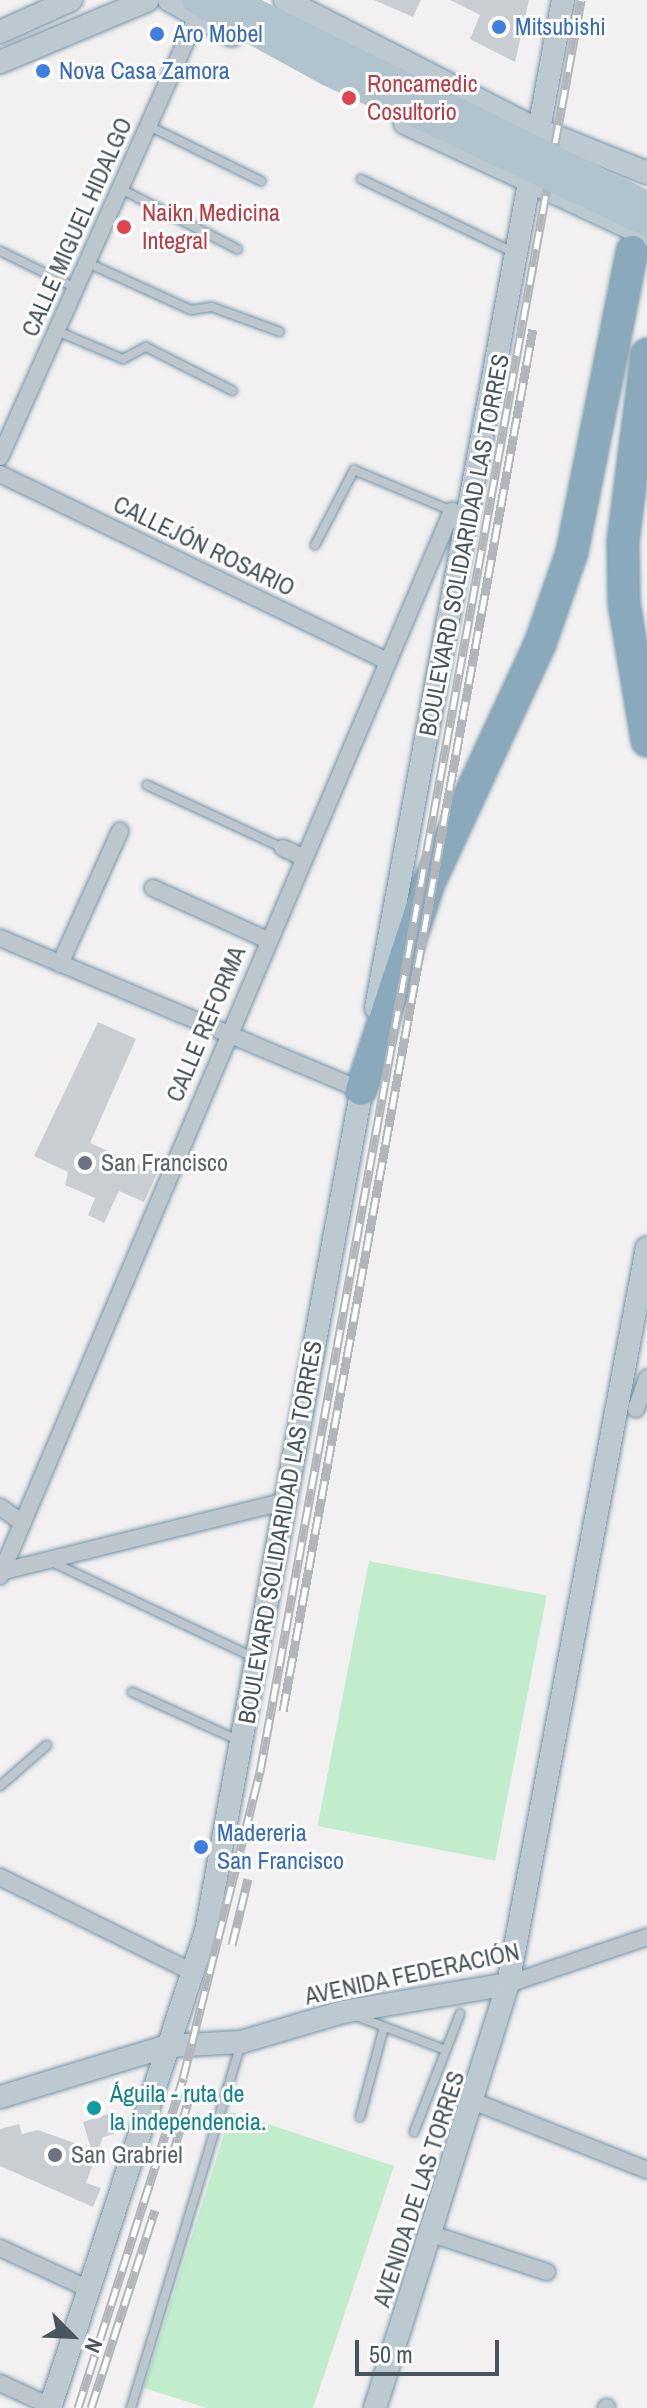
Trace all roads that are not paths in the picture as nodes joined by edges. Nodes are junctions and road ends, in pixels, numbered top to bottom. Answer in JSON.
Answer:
{"nodes":[{"id":1,"x":71,"y":0,"type":"edge"},
{"id":2,"x":148,"y":0,"type":"edge"},
{"id":3,"x":169,"y":0,"type":"edge"},
{"id":4,"x":232,"y":0,"type":"edge"},
{"id":5,"x":285,"y":0,"type":"edge"},
{"id":6,"x":563,"y":0,"type":"edge"},
{"id":7,"x":196,"y":8,"type":"edge"},
{"id":8,"x":0,"y":32,"type":"edge"},
{"id":9,"x":0,"y":62,"type":"edge"},
{"id":10,"x":149,"y":126,"type":"junction"},
{"id":11,"x":538,"y":129,"type":"junction"},
{"id":12,"x":647,"y":173,"type":"edge"},
{"id":13,"x":361,"y":179,"type":"dead end"},
{"id":14,"x":261,"y":181,"type":"dead end"},
{"id":15,"x":530,"y":184,"type":"junction"},
{"id":16,"x":121,"y":189,"type":"junction"},
{"id":17,"x":647,"y":204,"type":"edge"},
{"id":18,"x":647,"y":223,"type":"edge"},
{"id":19,"x":639,"y":243,"type":"edge"},
{"id":20,"x":237,"y":249,"type":"dead end"},
{"id":21,"x":0,"y":251,"type":"edge"},
{"id":22,"x":517,"y":254,"type":"junction"},
{"id":23,"x":88,"y":263,"type":"junction"},
{"id":24,"x":76,"y":289,"type":"junction"},
{"id":25,"x":57,"y":331,"type":"junction"},
{"id":26,"x":280,"y":332,"type":"dead end"},
{"id":27,"x":647,"y":354,"type":"edge"},
{"id":28,"x":233,"y":391,"type":"dead end"},
{"id":29,"x":0,"y":457,"type":"edge"},
{"id":30,"x":0,"y":474,"type":"edge"},
{"id":31,"x":461,"y":516,"type":"junction"},
{"id":32,"x":315,"y":545,"type":"dead end"},
{"id":33,"x":386,"y":661,"type":"junction"},
{"id":34,"x":647,"y":741,"type":"edge"},
{"id":35,"x":147,"y":785,"type":"dead end"},
{"id":36,"x":120,"y":831,"type":"dead end"},
{"id":37,"x":283,"y":848,"type":"joint"},
{"id":38,"x":302,"y":857,"type":"junction"},
{"id":39,"x":153,"y":888,"type":"dead end"},
{"id":40,"x":0,"y":938,"type":"edge"},
{"id":41,"x":267,"y":940,"type":"junction"},
{"id":42,"x":60,"y":964,"type":"junction"},
{"id":43,"x":226,"y":1036,"type":"junction"},
{"id":44,"x":361,"y":1090,"type":"junction"},
{"id":45,"x":647,"y":1248,"type":"edge"},
{"id":46,"x":647,"y":1378,"type":"edge"},
{"id":47,"x":634,"y":1409,"type":"edge"},
{"id":48,"x":286,"y":1501,"type":"junction"},
{"id":49,"x":0,"y":1507,"type":"edge"},
{"id":50,"x":23,"y":1523,"type":"junction"},
{"id":51,"x":48,"y":1560,"type":"junction"},
{"id":52,"x":1,"y":1573,"type":"edge"},
{"id":53,"x":257,"y":1659,"type":"junction"},
{"id":54,"x":132,"y":1692,"type":"dead end"},
{"id":55,"x":241,"y":1742,"type":"junction"},
{"id":56,"x":47,"y":1745,"type":"dead end"},
{"id":57,"x":0,"y":1786,"type":"edge"},
{"id":58,"x":0,"y":1877,"type":"edge"},
{"id":59,"x":647,"y":1937,"type":"edge"},
{"id":60,"x":194,"y":1973,"type":"junction"},
{"id":61,"x":508,"y":1984,"type":"junction"},
{"id":62,"x":343,"y":2012,"type":"junction"},
{"id":63,"x":460,"y":2014,"type":"dead end"},
{"id":64,"x":384,"y":2027,"type":"junction"},
{"id":65,"x":241,"y":2042,"type":"junction"},
{"id":66,"x":168,"y":2046,"type":"junction"},
{"id":67,"x":446,"y":2050,"type":"junction"},
{"id":68,"x":0,"y":2097,"type":"edge"},
{"id":69,"x":475,"y":2102,"type":"junction"},
{"id":70,"x":360,"y":2117,"type":"dead end"},
{"id":71,"x":414,"y":2132,"type":"dead end"},
{"id":72,"x":647,"y":2170,"type":"edge"},
{"id":73,"x":432,"y":2234,"type":"junction"},
{"id":74,"x":0,"y":2248,"type":"edge"},
{"id":75,"x":547,"y":2272,"type":"dead end"},
{"id":76,"x":91,"y":2290,"type":"junction"},
{"id":77,"x":0,"y":2383,"type":"edge"},
{"id":78,"x":50,"y":2407,"type":"edge"},
{"id":79,"x":131,"y":2408,"type":"edge"},
{"id":80,"x":375,"y":2408,"type":"edge"}],
"edges":[{"from":1,"to":8,"type":"main road"},
{"from":2,"to":9,"type":"main road"},
{"from":3,"to":7,"type":"main road"},
{"from":4,"to":17,"type":"main road","bridge":true},
{"from":5,"to":11,"type":"main road"},
{"from":6,"to":11,"type":"main road","name":"BOULEVARD SOLIDARIDAD LAS TORRES"},
{"from":7,"to":10,"type":"street","name":"CALLE MIGUEL HIDALGO"},
{"from":7,"to":15,"type":"main road"},
{"from":7,"to":18,"type":"main road","bridge":true},
{"from":10,"to":14,"type":"lane"},
{"from":10,"to":16,"type":"street","name":"CALLE MIGUEL HIDALGO"},
{"from":11,"to":12,"type":"main road"},
{"from":11,"to":15,"type":"main road","name":"BOULEVARD SOLIDARIDAD LAS TORRES"},
{"from":13,"to":22,"type":"lane"},
{"from":15,"to":19,"type":"main road"},
{"from":15,"to":22,"type":"main road","name":"BOULEVARD SOLIDARIDAD LAS TORRES"},
{"from":16,"to":20,"type":"lane"},
{"from":16,"to":23,"type":"street","name":"CALLE MIGUEL HIDALGO"},
{"from":19,"to":44,"type":"highway","name":"BOULEVARD SOLIDARIDAD LAS TORRES"},
{"from":21,"to":24,"type":"lane"},
{"from":22,"to":31,"type":"main road","name":"BOULEVARD SOLIDARIDAD LAS TORRES"},
{"from":23,"to":24,"type":"street","name":"CALLE MIGUEL HIDALGO"},
{"from":23,"to":26,"type":"lane"},
{"from":24,"to":25,"type":"street","name":"CALLE MIGUEL HIDALGO"},
{"from":25,"to":28,"type":"lane"},
{"from":25,"to":29,"type":"street","name":"CALLE MIGUEL HIDALGO"},
{"from":27,"to":34,"type":"highway"},
{"from":30,"to":33,"type":"street","name":"CALLEJÓN ROSARIO"},
{"from":31,"to":32,"type":"lane"},
{"from":31,"to":33,"type":"street","name":"CALLE REFORMA"},
{"from":31,"to":44,"type":"main road","name":"BOULEVARD SOLIDARIDAD LAS TORRES"},
{"from":33,"to":38,"type":"street","name":"CALLE REFORMA"},
{"from":35,"to":37,"type":"lane"},
{"from":36,"to":42,"type":"street"},
{"from":37,"to":38,"type":"street"},
{"from":38,"to":41,"type":"street","name":"CALLE REFORMA"},
{"from":39,"to":41,"type":"street"},
{"from":40,"to":42,"type":"street"},
{"from":41,"to":43,"type":"street","name":"CALLE REFORMA"},
{"from":42,"to":43,"type":"street"},
{"from":43,"to":44,"type":"street"},
{"from":43,"to":50,"type":"street","name":"CALLE REFORMA"},
{"from":44,"to":48,"type":"main road","name":"BOULEVARD SOLIDARIDAD LAS TORRES"},
{"from":45,"to":47,"type":"main road"},
{"from":46,"to":47,"type":"street"},
{"from":47,"to":61,"type":"main road"},
{"from":48,"to":51,"type":"street"},
{"from":48,"to":53,"type":"main road","name":"BOULEVARD SOLIDARIDAD LAS TORRES"},
{"from":49,"to":50,"type":"street"},
{"from":50,"to":52,"type":"street","name":"CALLE REFORMA"},
{"from":51,"to":52,"type":"street"},
{"from":51,"to":53,"type":"lane"},
{"from":53,"to":55,"type":"main road","name":"BOULEVARD SOLIDARIDAD LAS TORRES"},
{"from":54,"to":55,"type":"lane"},
{"from":55,"to":60,"type":"main road","name":"BOULEVARD SOLIDARIDAD LAS TORRES"},
{"from":56,"to":57,"type":"lane"},
{"from":58,"to":60,"type":"street"},
{"from":59,"to":61,"type":"street","name":"AVENIDA FEDERACIÓN"},
{"from":60,"to":66,"type":"main road"},
{"from":61,"to":62,"type":"main road","name":"AVENIDA FEDERACIÓN"},
{"from":61,"to":69,"type":"main road","name":"AVENIDA DE LAS TORRES"},
{"from":62,"to":64,"type":"lane"},
{"from":62,"to":65,"type":"main road","name":"AVENIDA FEDERACIÓN"},
{"from":63,"to":67,"type":"lane"},
{"from":64,"to":67,"type":"lane"},
{"from":64,"to":70,"type":"lane"},
{"from":65,"to":66,"type":"main road","name":"AVENIDA FEDERACIÓN"},
{"from":65,"to":79,"type":"lane"},
{"from":66,"to":68,"type":"main road","name":"AVENIDA FEDERACIÓN"},
{"from":66,"to":76,"type":"main road"},
{"from":67,"to":71,"type":"lane"},
{"from":69,"to":72,"type":"street"},
{"from":69,"to":73,"type":"main road","name":"AVENIDA DE LAS TORRES"},
{"from":73,"to":75,"type":"street"},
{"from":73,"to":80,"type":"main road","name":"AVENIDA DE LAS TORRES"},
{"from":74,"to":76,"type":"street"},
{"from":76,"to":78,"type":"main road"},
{"from":77,"to":78,"type":"street"}]}
